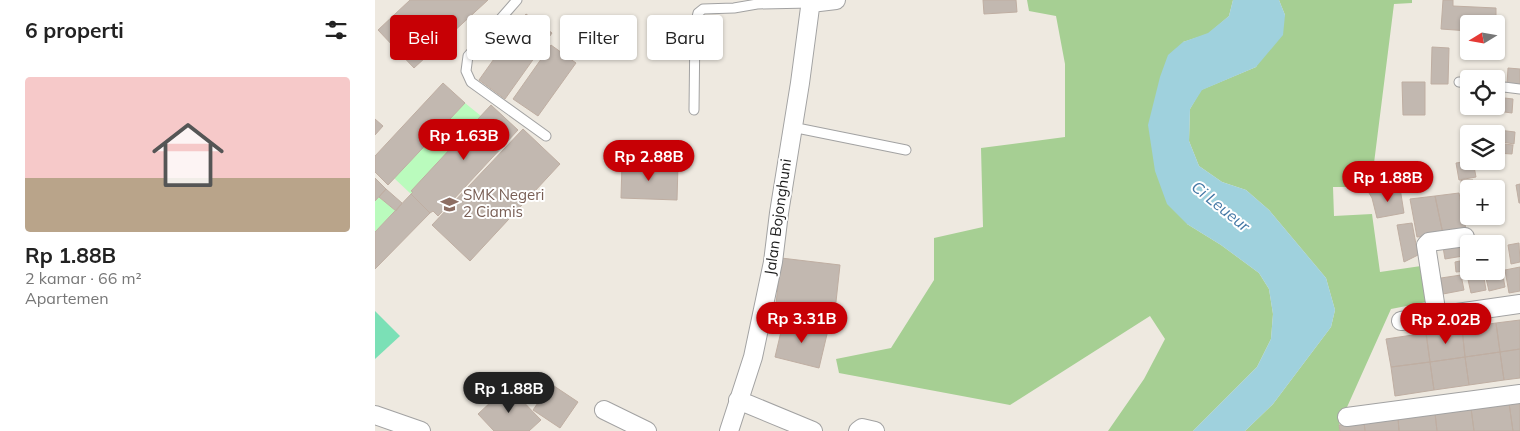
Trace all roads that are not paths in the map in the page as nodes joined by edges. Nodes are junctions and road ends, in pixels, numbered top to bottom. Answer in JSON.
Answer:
{"nodes":[{"id":1,"x":517,"y":0,"type":"edge"},
{"id":2,"x":836,"y":0,"type":"edge"},
{"id":3,"x":811,"y":1,"type":"edge"},
{"id":4,"x":1505,"y":87,"type":"edge"},
{"id":5,"x":1520,"y":89,"type":"edge"},
{"id":6,"x":694,"y":110,"type":"dead end"},
{"id":7,"x":792,"y":127,"type":"junction"},
{"id":8,"x":546,"y":136,"type":"dead end"},
{"id":9,"x":906,"y":150,"type":"dead end"},
{"id":10,"x":1460,"y":238,"type":"edge"},
{"id":11,"x":1520,"y":304,"type":"edge"},
{"id":12,"x":1437,"y":316,"type":"junction"},
{"id":13,"x":1401,"y":321,"type":"dead end"},
{"id":14,"x":1520,"y":394,"type":"edge"},
{"id":15,"x":738,"y":400,"type":"junction"},
{"id":16,"x":604,"y":410,"type":"dead end"},
{"id":17,"x":375,"y":415,"type":"edge"},
{"id":18,"x":1347,"y":416,"type":"dead end"},
{"id":19,"x":421,"y":431,"type":"edge"},
{"id":20,"x":647,"y":431,"type":"edge"},
{"id":21,"x":729,"y":431,"type":"edge"},
{"id":22,"x":813,"y":431,"type":"edge"},
{"id":23,"x":858,"y":431,"type":"edge"},
{"id":24,"x":875,"y":431,"type":"edge"}],
"edges":[{"from":1,"to":8,"type":"lane"},
{"from":2,"to":3,"type":"street"},
{"from":3,"to":6,"type":"lane"},
{"from":3,"to":7,"type":"street","name":"Jalan Bojonghuni"},
{"from":4,"to":5,"type":"lane"},
{"from":7,"to":9,"type":"lane"},
{"from":7,"to":15,"type":"street","name":"Jalan Bojonghuni"},
{"from":10,"to":12,"type":"street"},
{"from":11,"to":12,"type":"street"},
{"from":12,"to":13,"type":"street"},
{"from":14,"to":18,"type":"street"},
{"from":15,"to":21,"type":"street","name":"Jalan Bojonghuni"},
{"from":15,"to":22,"type":"street"},
{"from":16,"to":20,"type":"street"},
{"from":17,"to":19,"type":"street"},
{"from":23,"to":24,"type":"street"}]}
